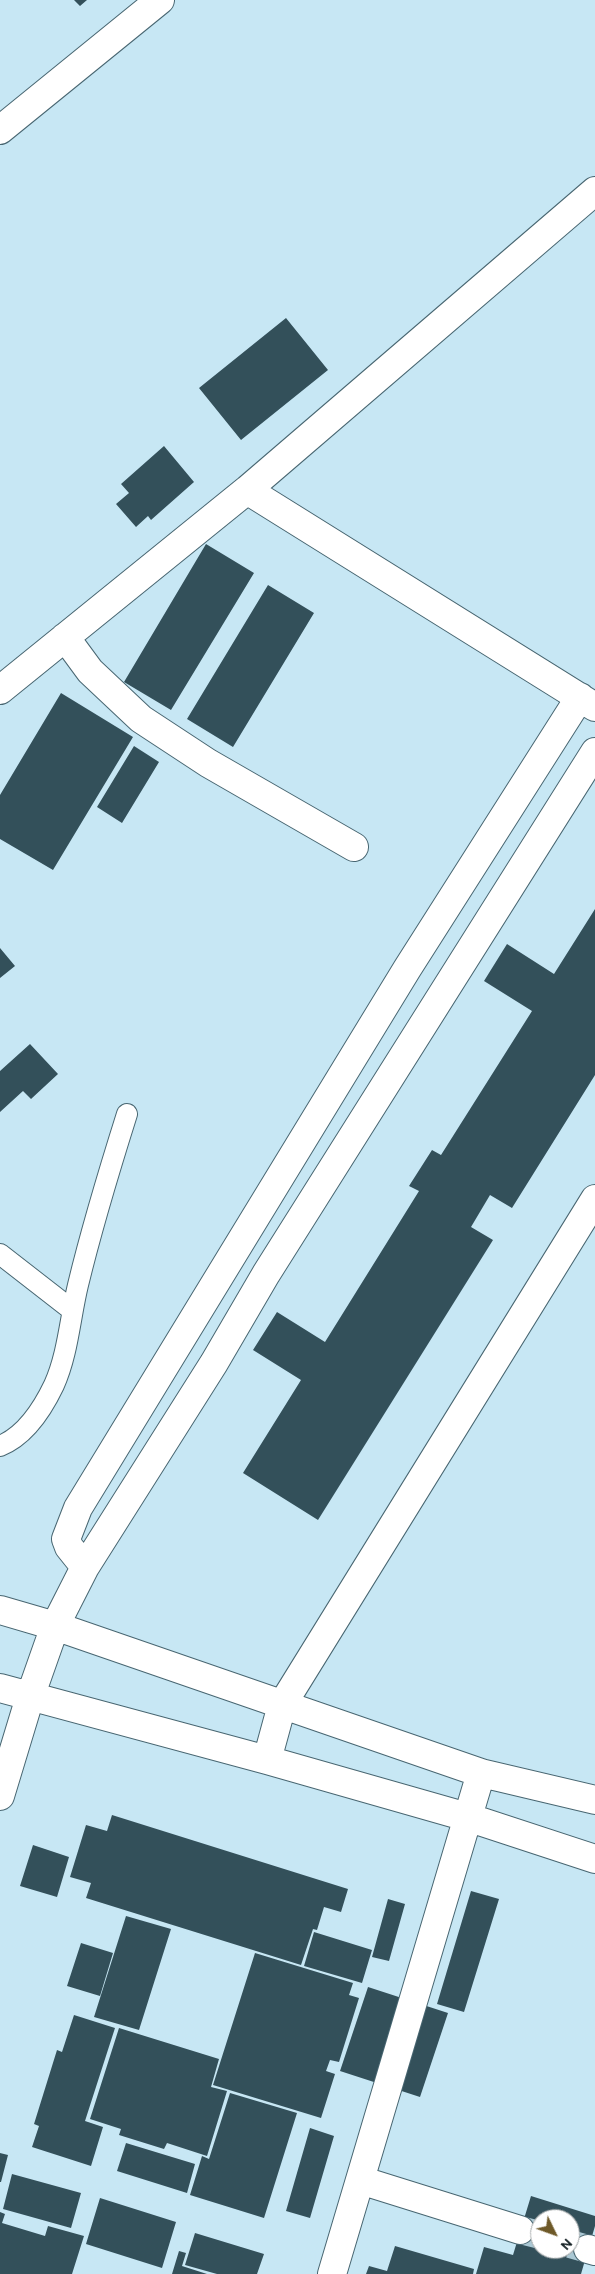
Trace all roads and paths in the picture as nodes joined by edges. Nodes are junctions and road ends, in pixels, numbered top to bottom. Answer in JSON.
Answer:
{"nodes":[{"id":1,"x":160,"y":0,"type":"edge"},
{"id":2,"x":0,"y":130,"type":"edge"},
{"id":3,"x":595,"y":191,"type":"edge"},
{"id":4,"x":246,"y":490,"type":"junction"},
{"id":5,"x":65,"y":637,"type":"junction"},
{"id":6,"x":0,"y":690,"type":"edge"},
{"id":7,"x":587,"y":702,"type":"edge"},
{"id":8,"x":595,"y":752,"type":"edge"},
{"id":9,"x":354,"y":847,"type":"dead end"},
{"id":10,"x":467,"y":876,"type":"junction"},
{"id":11,"x":505,"y":894,"type":"junction"},
{"id":12,"x":407,"y":969,"type":"junction"},
{"id":13,"x":444,"y":991,"type":"junction"},
{"id":14,"x":127,"y":1114,"type":"dead end"},
{"id":15,"x":595,"y":1199,"type":"edge"},
{"id":16,"x":0,"y":1254,"type":"edge"},
{"id":17,"x":232,"y":1255,"type":"junction"},
{"id":18,"x":266,"y":1274,"type":"junction"},
{"id":19,"x":72,"y":1310,"type":"junction"},
{"id":20,"x":178,"y":1344,"type":"junction"},
{"id":21,"x":214,"y":1363,"type":"junction"},
{"id":22,"x":0,"y":1446,"type":"edge"},
{"id":23,"x":85,"y":1567,"type":"junction"},
{"id":24,"x":0,"y":1610,"type":"edge"},
{"id":25,"x":55,"y":1626,"type":"junction"},
{"id":26,"x":0,"y":1688,"type":"edge"},
{"id":27,"x":30,"y":1697,"type":"junction"},
{"id":28,"x":282,"y":1705,"type":"junction"},
{"id":29,"x":267,"y":1760,"type":"junction"},
{"id":30,"x":481,"y":1773,"type":"junction"},
{"id":31,"x":0,"y":1796,"type":"edge"},
{"id":32,"x":595,"y":1800,"type":"edge"},
{"id":33,"x":467,"y":1817,"type":"junction"},
{"id":34,"x":595,"y":1859,"type":"edge"},
{"id":35,"x":360,"y":2180,"type":"junction"},
{"id":36,"x":520,"y":2230,"type":"tunnel mouth"},
{"id":37,"x":332,"y":2274,"type":"edge"}],
"edges":[{"from":1,"to":2,"type":"street"},
{"from":3,"to":4,"type":"street"},
{"from":4,"to":5,"type":"street"},
{"from":4,"to":7,"type":"street"},
{"from":5,"to":6,"type":"street"},
{"from":5,"to":9,"type":"street"},
{"from":7,"to":10,"type":"street"},
{"from":8,"to":11,"type":"street"},
{"from":10,"to":11,"type":"street"},
{"from":10,"to":12,"type":"street"},
{"from":11,"to":13,"type":"street"},
{"from":12,"to":13,"type":"street"},
{"from":12,"to":17,"type":"street"},
{"from":13,"to":18,"type":"street"},
{"from":14,"to":19,"type":"lane"},
{"from":15,"to":28,"type":"street"},
{"from":16,"to":19,"type":"lane"},
{"from":17,"to":18,"type":"street"},
{"from":17,"to":20,"type":"street"},
{"from":18,"to":21,"type":"street"},
{"from":19,"to":22,"type":"lane"},
{"from":20,"to":21,"type":"street"},
{"from":20,"to":23,"type":"street"},
{"from":21,"to":23,"type":"street"},
{"from":23,"to":25,"type":"street"},
{"from":24,"to":25,"type":"street"},
{"from":25,"to":27,"type":"street"},
{"from":25,"to":28,"type":"street"},
{"from":26,"to":27,"type":"street"},
{"from":27,"to":29,"type":"street"},
{"from":27,"to":31,"type":"street"},
{"from":28,"to":29,"type":"street"},
{"from":28,"to":30,"type":"street"},
{"from":29,"to":33,"type":"street"},
{"from":30,"to":32,"type":"street"},
{"from":30,"to":33,"type":"street"},
{"from":33,"to":34,"type":"street"},
{"from":33,"to":35,"type":"street"},
{"from":35,"to":36,"type":"street"},
{"from":35,"to":37,"type":"street"}]}
